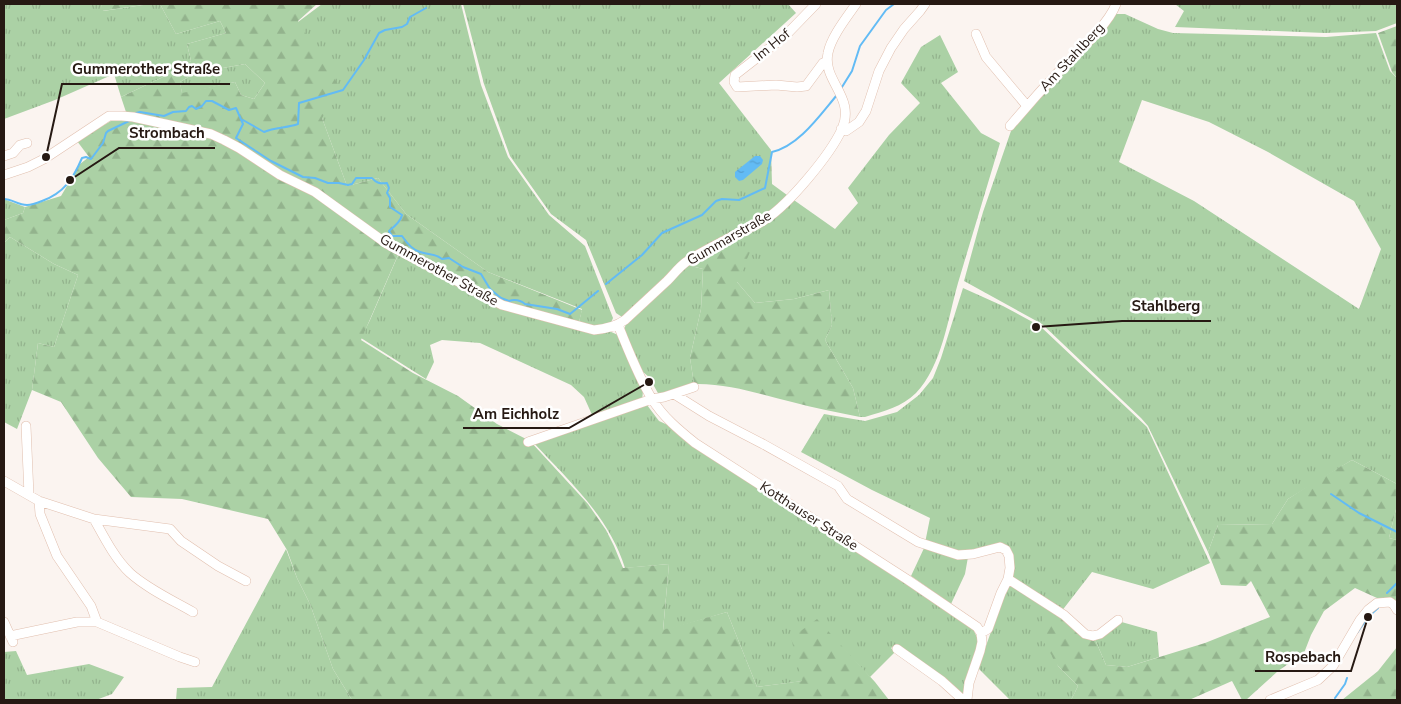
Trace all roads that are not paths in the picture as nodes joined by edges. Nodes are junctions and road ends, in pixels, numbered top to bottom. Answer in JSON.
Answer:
{"nodes":[{"id":1,"x":816,"y":4,"type":"edge"},
{"id":2,"x":856,"y":4,"type":"edge"},
{"id":3,"x":925,"y":4,"type":"edge"},
{"id":4,"x":1114,"y":5,"type":"edge"},
{"id":5,"x":976,"y":34,"type":"dead end"},
{"id":6,"x":827,"y":61,"type":"junction"},
{"id":7,"x":1027,"y":106,"type":"junction"},
{"id":8,"x":1010,"y":126,"type":"dead end"},
{"id":9,"x":841,"y":129,"type":"junction"},
{"id":10,"x":26,"y":143,"type":"dead end"},
{"id":11,"x":4,"y":156,"type":"edge"},
{"id":12,"x":4,"y":175,"type":"edge"},
{"id":13,"x":618,"y":325,"type":"junction"},
{"id":14,"x":694,"y":387,"type":"dead end"},
{"id":15,"x":674,"y":394,"type":"junction"},
{"id":16,"x":652,"y":399,"type":"junction"},
{"id":17,"x":26,"y":426,"type":"dead end"},
{"id":18,"x":528,"y":442,"type":"dead end"},
{"id":19,"x":4,"y":481,"type":"edge"},
{"id":20,"x":29,"y":495,"type":"junction"},
{"id":21,"x":39,"y":501,"type":"junction"},
{"id":22,"x":94,"y":519,"type":"junction"},
{"id":23,"x":1008,"y":579,"type":"junction"},
{"id":24,"x":246,"y":581,"type":"dead end"},
{"id":25,"x":1397,"y":610,"type":"edge"},
{"id":26,"x":193,"y":612,"type":"dead end"},
{"id":27,"x":1118,"y":620,"type":"dead end"},
{"id":28,"x":4,"y":622,"type":"edge"},
{"id":29,"x":97,"y":622,"type":"junction"},
{"id":30,"x":981,"y":633,"type":"junction"},
{"id":31,"x":897,"y":649,"type":"dead end"},
{"id":32,"x":195,"y":662,"type":"dead end"},
{"id":33,"x":962,"y":700,"type":"edge"},
{"id":34,"x":967,"y":700,"type":"edge"},
{"id":35,"x":1270,"y":700,"type":"edge"}],
"edges":[{"from":1,"to":6,"type":"street","name":"Im Hof"},
{"from":2,"to":6,"type":"street"},
{"from":3,"to":9,"type":"street"},
{"from":4,"to":7,"type":"street","name":"Am Stahlberg"},
{"from":5,"to":7,"type":"street"},
{"from":6,"to":9,"type":"street","name":"Gummarstraße"},
{"from":7,"to":8,"type":"street","name":"Am Stahlberg"},
{"from":9,"to":13,"type":"street","name":"Gummarstraße"},
{"from":10,"to":11,"type":"street"},
{"from":12,"to":13,"type":"street","name":"Gummerother Straße"},
{"from":13,"to":16,"type":"street","name":"Kotthauser Straße"},
{"from":14,"to":15,"type":"street"},
{"from":15,"to":16,"type":"street"},
{"from":15,"to":23,"type":"street"},
{"from":16,"to":18,"type":"street"},
{"from":16,"to":30,"type":"street","name":"Kotthauser Straße"},
{"from":17,"to":20,"type":"street"},
{"from":19,"to":20,"type":"street"},
{"from":20,"to":21,"type":"street"},
{"from":21,"to":22,"type":"street"},
{"from":21,"to":29,"type":"street"},
{"from":22,"to":24,"type":"street"},
{"from":22,"to":26,"type":"street"},
{"from":23,"to":27,"type":"street"},
{"from":23,"to":30,"type":"street"},
{"from":25,"to":35,"type":"street"},
{"from":28,"to":29,"type":"street"},
{"from":29,"to":32,"type":"street"},
{"from":30,"to":34,"type":"street"},
{"from":31,"to":33,"type":"street"}]}
